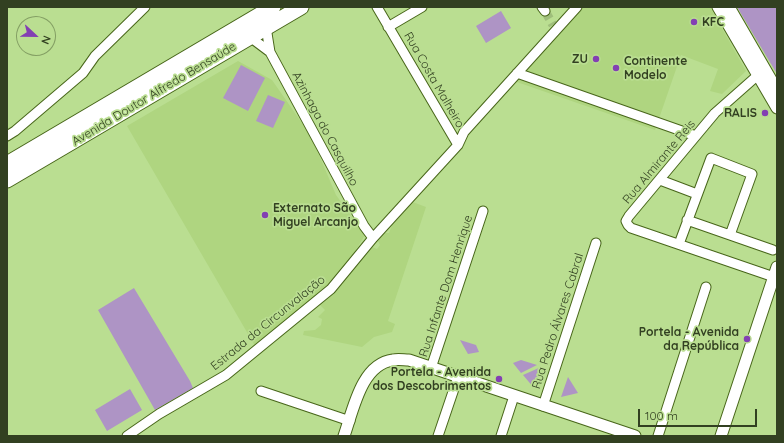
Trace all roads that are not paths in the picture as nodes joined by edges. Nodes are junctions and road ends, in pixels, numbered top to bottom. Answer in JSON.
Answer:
{"nodes":[{"id":1,"x":146,"y":7,"type":"edge"},
{"id":2,"x":273,"y":7,"type":"edge"},
{"id":3,"x":300,"y":7,"type":"edge"},
{"id":4,"x":377,"y":7,"type":"edge"},
{"id":5,"x":422,"y":7,"type":"edge"},
{"id":6,"x":578,"y":7,"type":"edge"},
{"id":7,"x":718,"y":7,"type":"edge"},
{"id":8,"x":729,"y":7,"type":"edge"},
{"id":9,"x":266,"y":27,"type":"junction"},
{"id":10,"x":388,"y":27,"type":"junction"},
{"id":11,"x":250,"y":37,"type":"junction"},
{"id":12,"x":270,"y":52,"type":"junction"},
{"id":13,"x":517,"y":73,"type":"junction"},
{"id":14,"x":758,"y":76,"type":"junction"},
{"id":15,"x":777,"y":90,"type":"edge"},
{"id":16,"x":777,"y":108,"type":"edge"},
{"id":17,"x":7,"y":136,"type":"edge"},
{"id":18,"x":696,"y":136,"type":"junction"},
{"id":19,"x":458,"y":145,"type":"junction"},
{"id":20,"x":7,"y":164,"type":"edge"},
{"id":21,"x":7,"y":180,"type":"edge"},
{"id":22,"x":660,"y":180,"type":"junction"},
{"id":23,"x":697,"y":194,"type":"junction"},
{"id":24,"x":483,"y":211,"type":"dead end"},
{"id":25,"x":687,"y":220,"type":"junction"},
{"id":26,"x":730,"y":235,"type":"junction"},
{"id":27,"x":373,"y":238,"type":"junction"},
{"id":28,"x":596,"y":243,"type":"dead end"},
{"id":29,"x":679,"y":244,"type":"junction"},
{"id":30,"x":773,"y":250,"type":"dead end"},
{"id":31,"x":776,"y":276,"type":"edge"},
{"id":32,"x":706,"y":287,"type":"dead end"},
{"id":33,"x":432,"y":368,"type":"junction"},
{"id":34,"x":458,"y":377,"type":"junction"},
{"id":35,"x":261,"y":391,"type":"dead end"},
{"id":36,"x":514,"y":396,"type":"junction"},
{"id":37,"x":543,"y":406,"type":"junction"},
{"id":38,"x":350,"y":421,"type":"junction"},
{"id":39,"x":630,"y":435,"type":"edge"},
{"id":40,"x":127,"y":436,"type":"edge"},
{"id":41,"x":344,"y":436,"type":"edge"},
{"id":42,"x":438,"y":436,"type":"edge"},
{"id":43,"x":501,"y":436,"type":"edge"},
{"id":44,"x":658,"y":436,"type":"edge"},
{"id":45,"x":721,"y":436,"type":"edge"}],
"edges":[{"from":1,"to":17,"type":"street"},
{"from":2,"to":20,"type":"highway","name":"Avenida Doutor Alfredo Bensaúde"},
{"from":3,"to":9,"type":"highway","name":"Avenida Doutor Alfredo Bensaúde"},
{"from":4,"to":10,"type":"street","name":"Rua Costa Malheiro"},
{"from":5,"to":10,"type":"street","name":"Rua Costa Malheiro"},
{"from":6,"to":13,"type":"street","name":"Estrada da Circunvalação"},
{"from":7,"to":14,"type":"street"},
{"from":8,"to":15,"type":"street"},
{"from":9,"to":11,"type":"highway","name":"Avenida Doutor Alfredo Bensaúde"},
{"from":9,"to":12,"type":"street","name":"Azinhaga do Casquilho"},
{"from":10,"to":19,"type":"street","name":"Rua Costa Malheiro"},
{"from":11,"to":12,"type":"street","name":"Azinhaga do Casquilho"},
{"from":11,"to":21,"type":"highway","name":"Avenida Doutor Alfredo Bensaúde"},
{"from":12,"to":27,"type":"street","name":"Azinhaga do Casquilho"},
{"from":13,"to":18,"type":"street"},
{"from":13,"to":19,"type":"street","name":"Estrada da Circunvalação"},
{"from":14,"to":16,"type":"street"},
{"from":14,"to":18,"type":"street","name":"Rua Almirante Reis"},
{"from":18,"to":22,"type":"street","name":"Rua Almirante Reis"},
{"from":19,"to":27,"type":"street","name":"Estrada da Circunvalação"},
{"from":22,"to":23,"type":"street"},
{"from":22,"to":29,"type":"street","name":"Rua Almirante Reis"},
{"from":23,"to":25,"type":"street"},
{"from":23,"to":26,"type":"street"},
{"from":24,"to":33,"type":"street","name":"Rua Infante Dom Henrique"},
{"from":25,"to":26,"type":"street"},
{"from":25,"to":29,"type":"street"},
{"from":26,"to":30,"type":"street"},
{"from":27,"to":40,"type":"street","name":"Estrada da Circunvalação"},
{"from":28,"to":37,"type":"street","name":"Rua Pedro Álvares Cabral"},
{"from":29,"to":31,"type":"street","name":"Rua Almirante Reis"},
{"from":31,"to":45,"type":"street"},
{"from":32,"to":44,"type":"street"},
{"from":33,"to":34,"type":"street"},
{"from":33,"to":38,"type":"street"},
{"from":34,"to":36,"type":"street"},
{"from":34,"to":42,"type":"street"},
{"from":35,"to":38,"type":"street"},
{"from":36,"to":37,"type":"street"},
{"from":36,"to":43,"type":"street"},
{"from":37,"to":39,"type":"street"},
{"from":38,"to":41,"type":"street"}]}
